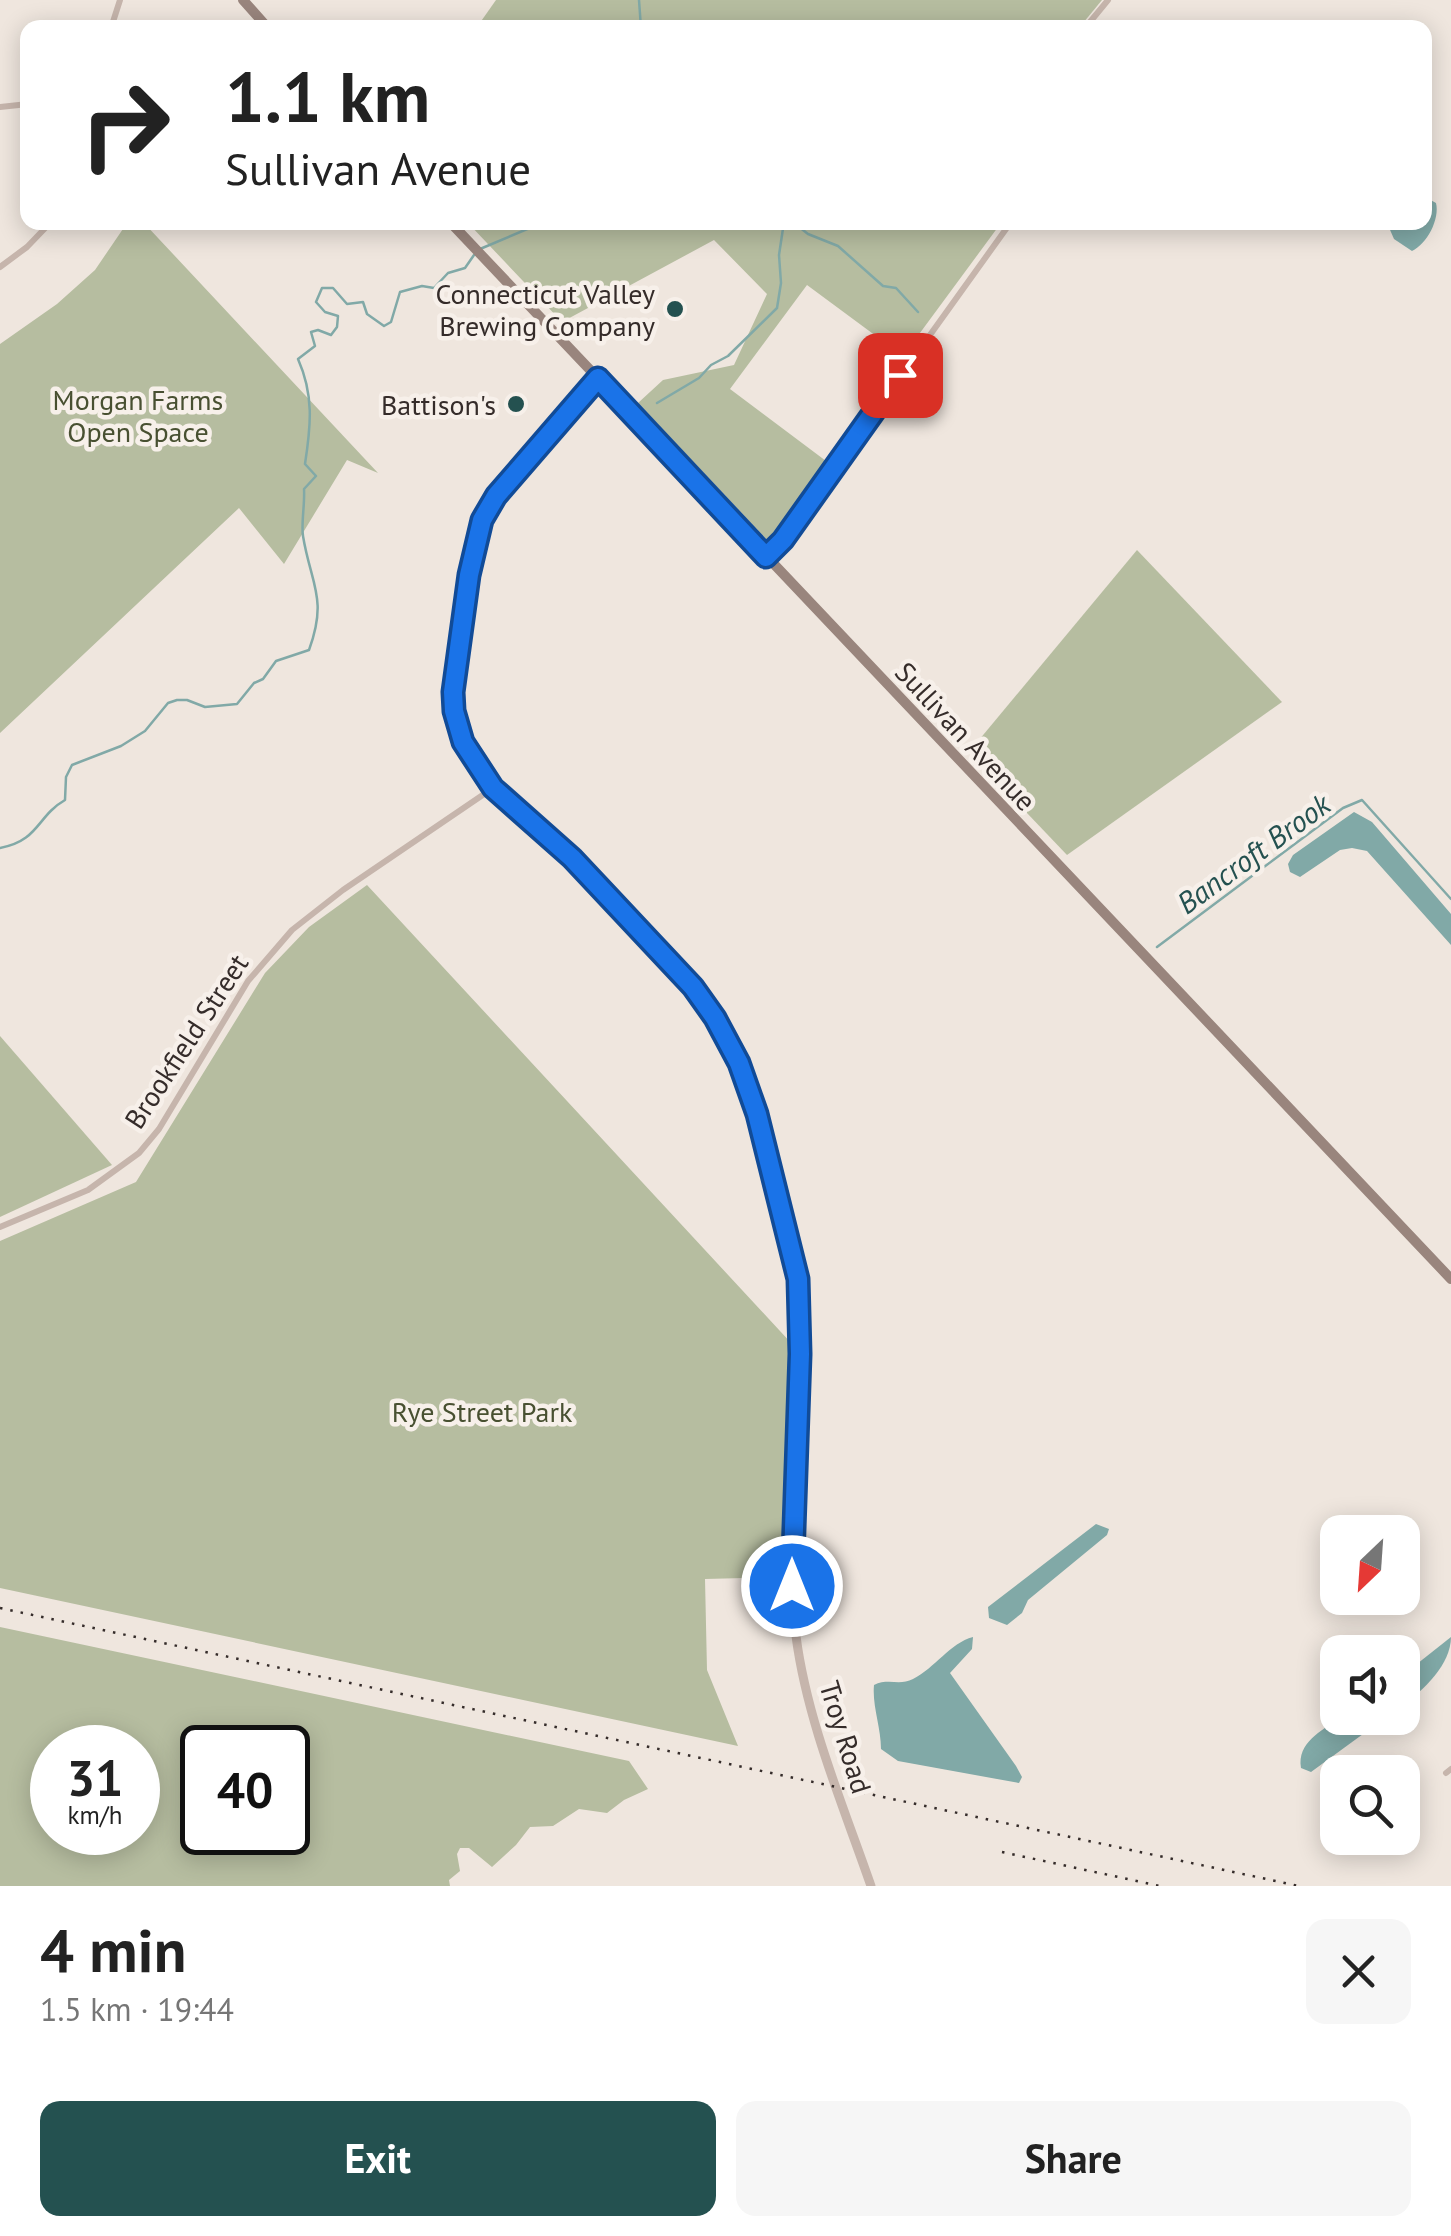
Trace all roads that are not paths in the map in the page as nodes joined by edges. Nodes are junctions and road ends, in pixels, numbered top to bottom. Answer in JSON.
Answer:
{"nodes":[{"id":1,"x":242,"y":0,"type":"edge"},
{"id":2,"x":1108,"y":0,"type":"edge"},
{"id":3,"x":261,"y":20,"type":"edge"},
{"id":4,"x":1092,"y":20,"type":"edge"},
{"id":5,"x":43,"y":230,"type":"edge"},
{"id":6,"x":457,"y":230,"type":"edge"},
{"id":7,"x":1005,"y":230,"type":"edge"},
{"id":8,"x":0,"y":266,"type":"edge"},
{"id":9,"x":598,"y":378,"type":"junction"},
{"id":10,"x":766,"y":557,"type":"junction"},
{"id":11,"x":493,"y":788,"type":"junction"},
{"id":12,"x":0,"y":1228,"type":"edge"},
{"id":13,"x":1451,"y":1279,"type":"edge"},
{"id":14,"x":871,"y":1886,"type":"edge"}],
"edges":[{"from":1,"to":3,"type":"main road"},
{"from":2,"to":4,"type":"street"},
{"from":5,"to":8,"type":"street"},
{"from":6,"to":9,"type":"main road","name":"Sullivan Avenue"},
{"from":7,"to":10,"type":"street"},
{"from":9,"to":10,"type":"main road","name":"Sullivan Avenue"},
{"from":9,"to":11,"type":"street","name":"Troy Road"},
{"from":10,"to":13,"type":"main road","name":"Sullivan Avenue"},
{"from":11,"to":12,"type":"street","name":"Brookfield Street"},
{"from":11,"to":14,"type":"street","name":"Troy Road"}]}
